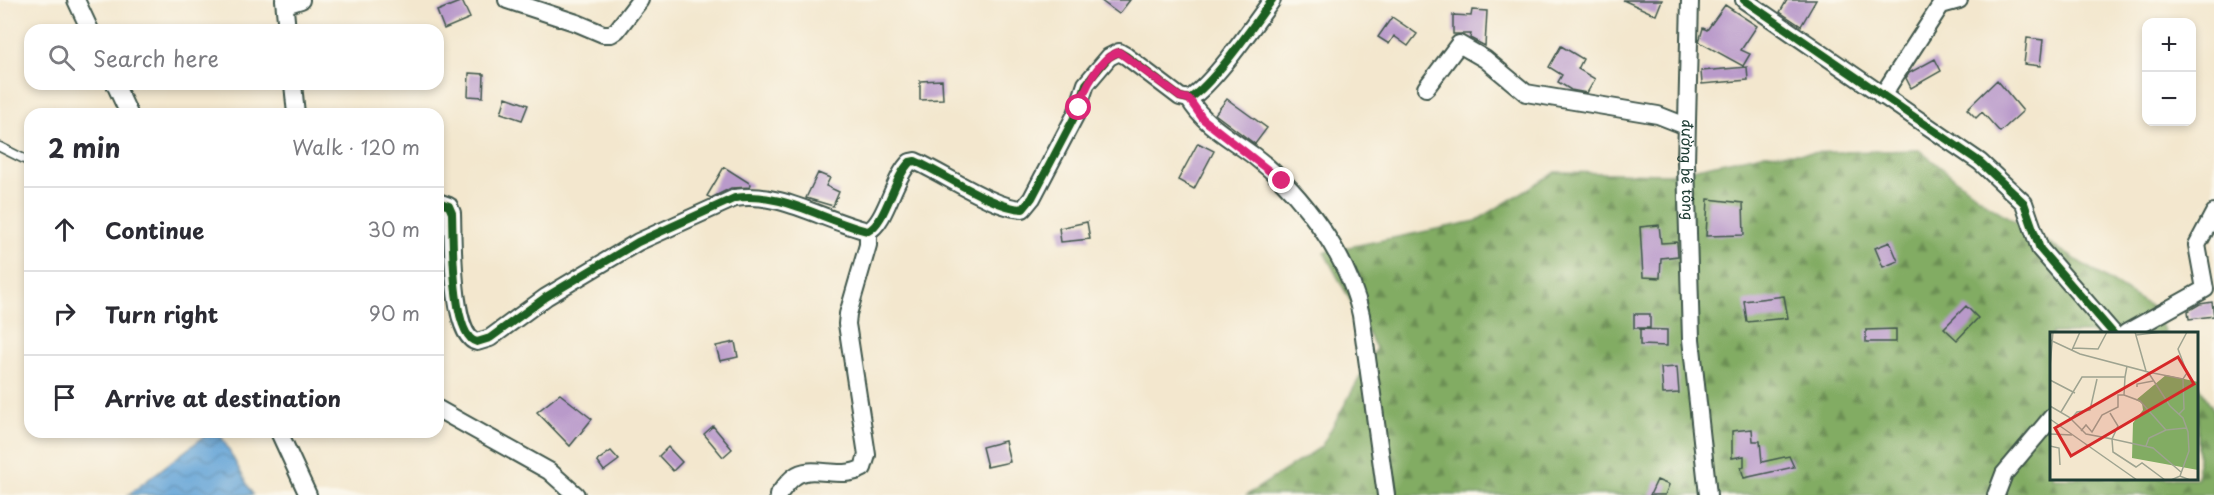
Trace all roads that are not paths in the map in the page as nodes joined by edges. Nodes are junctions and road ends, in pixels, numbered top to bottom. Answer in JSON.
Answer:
{"nodes":[{"id":1,"x":76,"y":0,"type":"edge"},
{"id":2,"x":507,"y":0,"type":"edge"},
{"id":3,"x":640,"y":0,"type":"edge"},
{"id":4,"x":1272,"y":0,"type":"edge"},
{"id":5,"x":1690,"y":0,"type":"edge"},
{"id":6,"x":1744,"y":0,"type":"edge"},
{"id":7,"x":1959,"y":0,"type":"edge"},
{"id":8,"x":290,"y":2,"type":"edge"},
{"id":9,"x":87,"y":24,"type":"edge"},
{"id":10,"x":288,"y":24,"type":"edge"},
{"id":11,"x":1426,"y":88,"type":"dead end"},
{"id":12,"x":118,"y":90,"type":"edge"},
{"id":13,"x":294,"y":90,"type":"edge"},
{"id":14,"x":1882,"y":96,"type":"junction"},
{"id":15,"x":1189,"y":99,"type":"junction"},
{"id":16,"x":126,"y":108,"type":"edge"},
{"id":17,"x":295,"y":108,"type":"edge"},
{"id":18,"x":1686,"y":126,"type":"junction"},
{"id":19,"x":0,"y":147,"type":"edge"},
{"id":20,"x":24,"y":159,"type":"edge"},
{"id":21,"x":444,"y":204,"type":"edge"},
{"id":22,"x":2214,"y":213,"type":"edge"},
{"id":23,"x":868,"y":231,"type":"junction"},
{"id":24,"x":2112,"y":332,"type":"edge"},
{"id":25,"x":2128,"y":332,"type":"edge"},
{"id":26,"x":444,"y":412,"type":"edge"},
{"id":27,"x":2050,"y":419,"type":"edge"},
{"id":28,"x":282,"y":438,"type":"edge"},
{"id":29,"x":308,"y":495,"type":"edge"},
{"id":30,"x":576,"y":495,"type":"edge"},
{"id":31,"x":778,"y":495,"type":"edge"},
{"id":32,"x":1386,"y":495,"type":"edge"},
{"id":33,"x":1708,"y":495,"type":"edge"},
{"id":34,"x":1996,"y":495,"type":"edge"}],
"edges":[{"from":1,"to":9,"type":"street"},
{"from":2,"to":3,"type":"street"},
{"from":4,"to":15,"type":"street"},
{"from":5,"to":18,"type":"street","name":"đường bê tông"},
{"from":6,"to":14,"type":"street"},
{"from":7,"to":14,"type":"street"},
{"from":8,"to":10,"type":"street"},
{"from":11,"to":18,"type":"street"},
{"from":12,"to":16,"type":"street"},
{"from":13,"to":17,"type":"street"},
{"from":14,"to":24,"type":"street"},
{"from":15,"to":23,"type":"street"},
{"from":15,"to":32,"type":"street"},
{"from":18,"to":33,"type":"street","name":"đường bê tông"},
{"from":19,"to":20,"type":"lane"},
{"from":21,"to":23,"type":"street"},
{"from":22,"to":25,"type":"street"},
{"from":23,"to":31,"type":"street"},
{"from":26,"to":30,"type":"street"},
{"from":27,"to":34,"type":"street"},
{"from":28,"to":29,"type":"street"}]}
